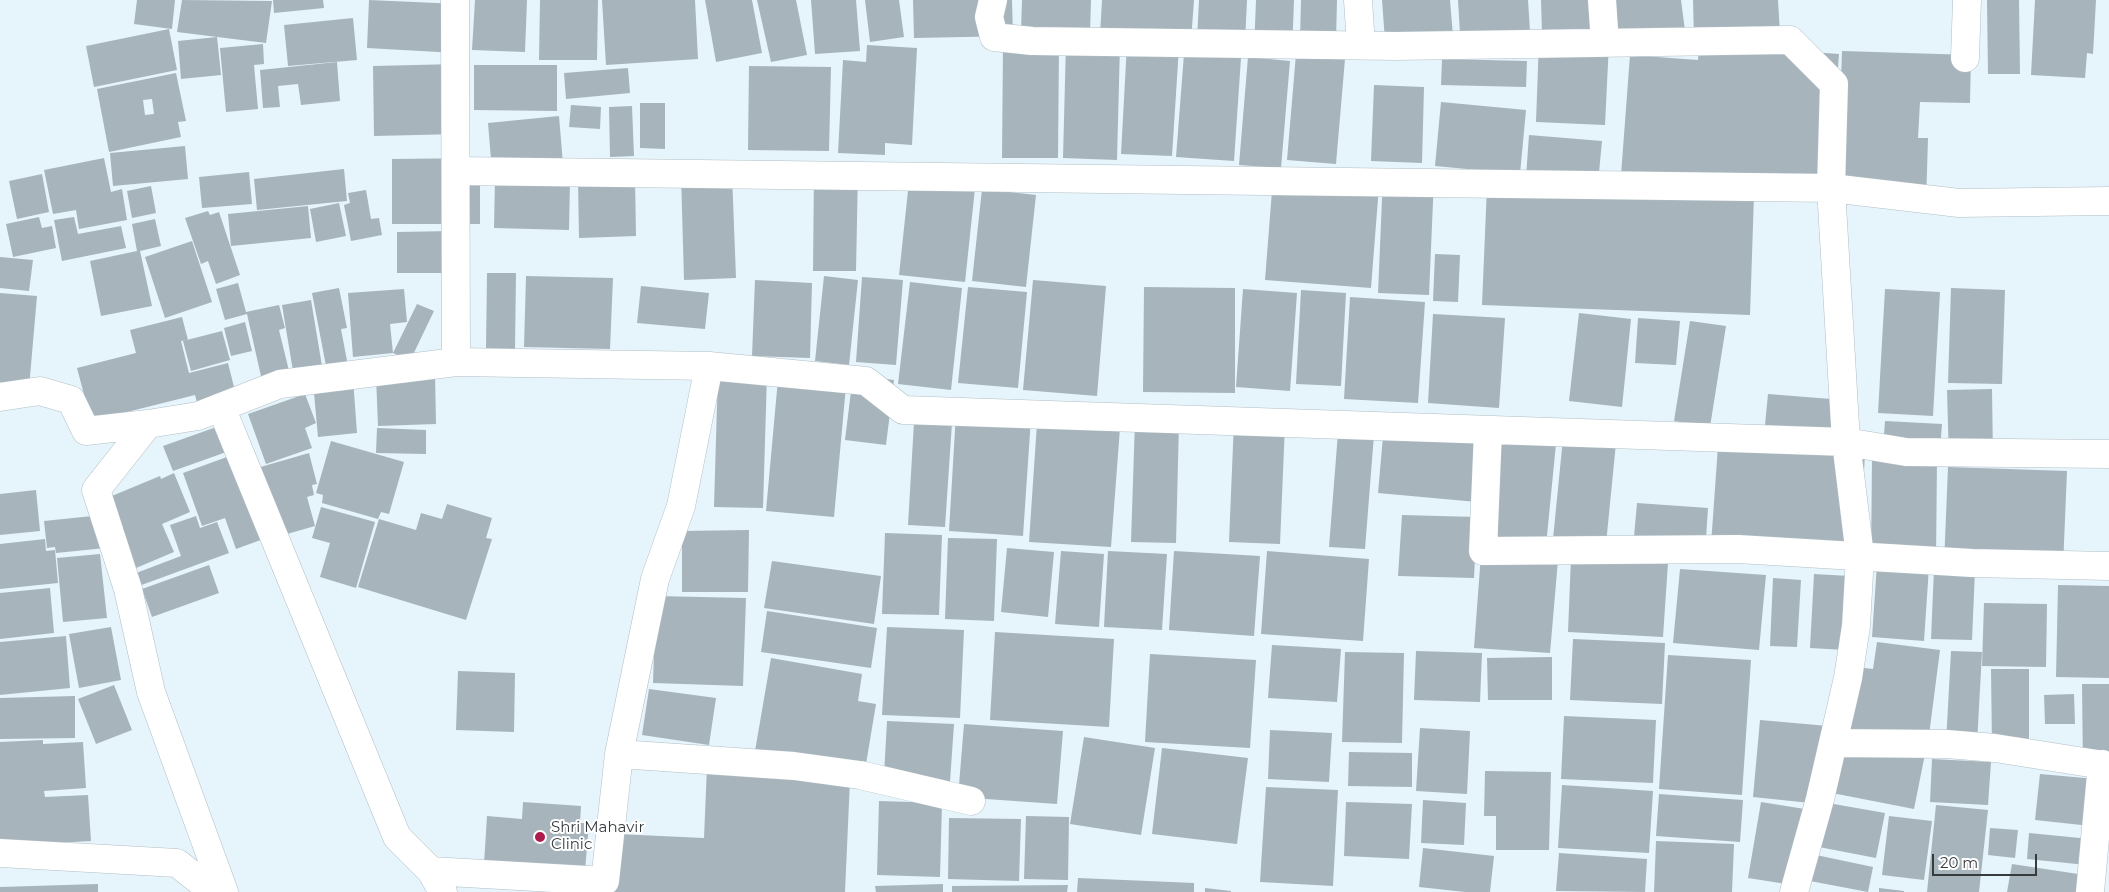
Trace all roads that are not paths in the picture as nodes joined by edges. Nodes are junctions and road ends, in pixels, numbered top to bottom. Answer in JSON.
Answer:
{"nodes":[{"id":1,"x":455,"y":0,"type":"edge"},
{"id":2,"x":993,"y":0,"type":"edge"},
{"id":3,"x":1358,"y":0,"type":"edge"},
{"id":4,"x":1602,"y":0,"type":"edge"},
{"id":5,"x":1967,"y":0,"type":"edge"},
{"id":6,"x":1605,"y":43,"type":"junction"},
{"id":7,"x":1361,"y":45,"type":"junction"},
{"id":8,"x":1965,"y":58,"type":"dead end"},
{"id":9,"x":456,"y":171,"type":"junction"},
{"id":10,"x":1831,"y":188,"type":"junction"},
{"id":11,"x":2109,"y":201,"type":"edge"},
{"id":12,"x":456,"y":362,"type":"junction"},
{"id":13,"x":709,"y":366,"type":"junction"},
{"id":14,"x":0,"y":396,"type":"edge"},
{"id":15,"x":221,"y":407,"type":"junction"},
{"id":16,"x":148,"y":424,"type":"junction"},
{"id":17,"x":1488,"y":431,"type":"junction"},
{"id":18,"x":1846,"y":442,"type":"junction"},
{"id":19,"x":2109,"y":454,"type":"edge"},
{"id":20,"x":1860,"y":556,"type":"junction"},
{"id":21,"x":2109,"y":566,"type":"edge"},
{"id":22,"x":1833,"y":743,"type":"junction"},
{"id":23,"x":619,"y":754,"type":"junction"},
{"id":24,"x":2105,"y":765,"type":"edge"},
{"id":25,"x":971,"y":801,"type":"dead end"},
{"id":26,"x":0,"y":853,"type":"edge"},
{"id":27,"x":437,"y":881,"type":"edge"},
{"id":28,"x":214,"y":892,"type":"edge"},
{"id":29,"x":224,"y":892,"type":"edge"},
{"id":30,"x":1794,"y":892,"type":"edge"},
{"id":31,"x":2090,"y":892,"type":"edge"}],
"edges":[{"from":1,"to":9,"type":"street"},
{"from":2,"to":7,"type":"street"},
{"from":3,"to":7,"type":"street"},
{"from":4,"to":6,"type":"street"},
{"from":5,"to":8,"type":"street"},
{"from":6,"to":7,"type":"street"},
{"from":6,"to":10,"type":"street"},
{"from":9,"to":10,"type":"street"},
{"from":9,"to":12,"type":"street"},
{"from":10,"to":11,"type":"street"},
{"from":10,"to":18,"type":"street"},
{"from":12,"to":13,"type":"street"},
{"from":12,"to":15,"type":"street"},
{"from":13,"to":17,"type":"street"},
{"from":13,"to":23,"type":"street"},
{"from":14,"to":16,"type":"street"},
{"from":15,"to":16,"type":"street"},
{"from":15,"to":27,"type":"street"},
{"from":16,"to":29,"type":"street"},
{"from":17,"to":18,"type":"street"},
{"from":17,"to":20,"type":"street"},
{"from":18,"to":19,"type":"street"},
{"from":18,"to":20,"type":"street"},
{"from":20,"to":21,"type":"street"},
{"from":20,"to":22,"type":"street"},
{"from":22,"to":24,"type":"street"},
{"from":22,"to":30,"type":"street"},
{"from":23,"to":25,"type":"street"},
{"from":23,"to":27,"type":"street"},
{"from":24,"to":31,"type":"street"},
{"from":26,"to":28,"type":"street"}]}
